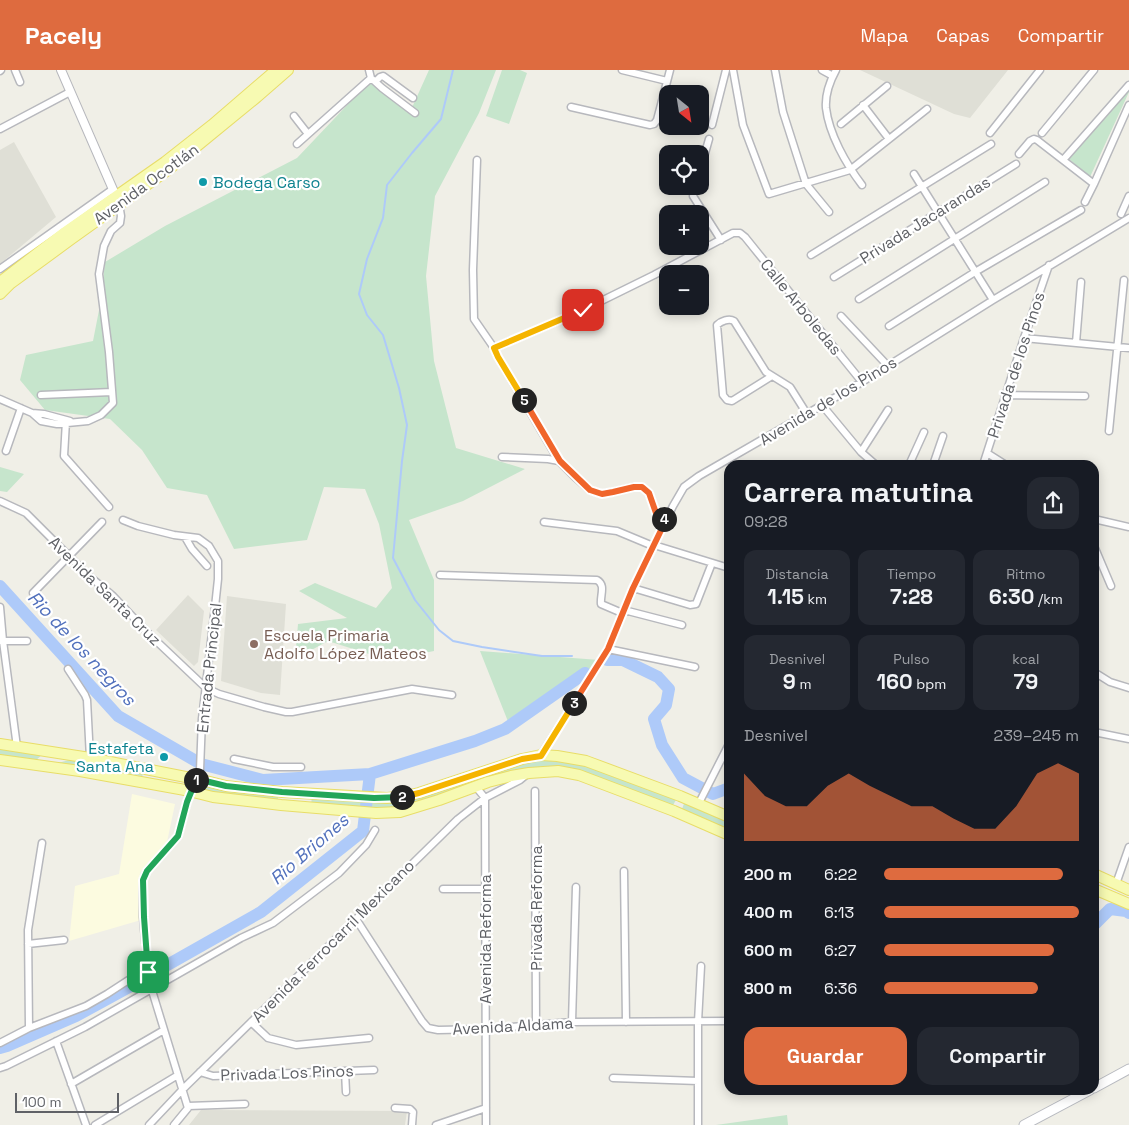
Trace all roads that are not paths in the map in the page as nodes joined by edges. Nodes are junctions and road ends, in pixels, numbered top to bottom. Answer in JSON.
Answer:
{"nodes":[{"id":1,"x":15,"y":70,"type":"edge"},
{"id":2,"x":61,"y":70,"type":"edge"},
{"id":3,"x":276,"y":70,"type":"edge"},
{"id":4,"x":288,"y":70,"type":"edge"},
{"id":5,"x":369,"y":70,"type":"edge"},
{"id":6,"x":622,"y":70,"type":"edge"},
{"id":7,"x":670,"y":70,"type":"edge"},
{"id":8,"x":726,"y":70,"type":"edge"},
{"id":9,"x":733,"y":70,"type":"edge"},
{"id":10,"x":775,"y":70,"type":"edge"},
{"id":11,"x":822,"y":70,"type":"edge"},
{"id":12,"x":1040,"y":70,"type":"edge"},
{"id":13,"x":1094,"y":70,"type":"edge"},
{"id":14,"x":834,"y":73,"type":"edge"},
{"id":15,"x":373,"y":79,"type":"junction"},
{"id":16,"x":667,"y":81,"type":"junction"},
{"id":17,"x":20,"y":82,"type":"dead end"},
{"id":18,"x":887,"y":86,"type":"dead end"},
{"id":19,"x":1129,"y":86,"type":"edge"},
{"id":20,"x":70,"y":92,"type":"junction"},
{"id":21,"x":413,"y":98,"type":"dead end"},
{"id":22,"x":863,"y":105,"type":"junction"},
{"id":23,"x":1129,"y":105,"type":"edge"},
{"id":24,"x":570,"y":107,"type":"dead end"},
{"id":25,"x":927,"y":109,"type":"dead end"},
{"id":26,"x":415,"y":113,"type":"dead end"},
{"id":27,"x":294,"y":116,"type":"dead end"},
{"id":28,"x":841,"y":124,"type":"dead end"},
{"id":29,"x":712,"y":125,"type":"dead end"},
{"id":30,"x":0,"y":129,"type":"edge"},
{"id":31,"x":990,"y":133,"type":"dead end"},
{"id":32,"x":1042,"y":133,"type":"dead end"},
{"id":33,"x":308,"y":134,"type":"junction"},
{"id":34,"x":709,"y":139,"type":"dead end"},
{"id":35,"x":888,"y":139,"type":"junction"},
{"id":36,"x":297,"y":144,"type":"dead end"},
{"id":37,"x":991,"y":144,"type":"dead end"},
{"id":38,"x":707,"y":145,"type":"edge"},
{"id":39,"x":1019,"y":154,"type":"dead end"},
{"id":40,"x":477,"y":160,"type":"dead end"},
{"id":41,"x":1063,"y":160,"type":"junction"},
{"id":42,"x":1016,"y":164,"type":"dead end"},
{"id":43,"x":850,"y":170,"type":"junction"},
{"id":44,"x":914,"y":174,"type":"dead end"},
{"id":45,"x":1045,"y":182,"type":"dead end"},
{"id":46,"x":806,"y":184,"type":"junction"},
{"id":47,"x":1094,"y":184,"type":"junction"},
{"id":48,"x":862,"y":185,"type":"dead end"},
{"id":49,"x":922,"y":187,"type":"junction"},
{"id":50,"x":693,"y":195,"type":"edge"},
{"id":51,"x":116,"y":196,"type":"junction"},
{"id":52,"x":1129,"y":196,"type":"edge"},
{"id":53,"x":1085,"y":202,"type":"dead end"},
{"id":54,"x":1081,"y":210,"type":"dead end"},
{"id":55,"x":829,"y":212,"type":"dead end"},
{"id":56,"x":938,"y":212,"type":"junction"},
{"id":57,"x":1121,"y":214,"type":"dead end"},
{"id":58,"x":1129,"y":218,"type":"edge"},
{"id":59,"x":955,"y":239,"type":"junction"},
{"id":60,"x":721,"y":240,"type":"junction"},
{"id":61,"x":811,"y":255,"type":"dead end"},
{"id":62,"x":1049,"y":265,"type":"junction"},
{"id":63,"x":0,"y":269,"type":"edge"},
{"id":64,"x":975,"y":272,"type":"junction"},
{"id":65,"x":834,"y":276,"type":"dead end"},
{"id":66,"x":1124,"y":280,"type":"dead end"},
{"id":67,"x":0,"y":282,"type":"edge"},
{"id":68,"x":1081,"y":282,"type":"dead end"},
{"id":69,"x":0,"y":294,"type":"edge"},
{"id":70,"x":859,"y":299,"type":"dead end"},
{"id":71,"x":993,"y":300,"type":"junction"},
{"id":72,"x":841,"y":316,"type":"dead end"},
{"id":73,"x":889,"y":326,"type":"dead end"},
{"id":74,"x":1024,"y":338,"type":"junction"},
{"id":75,"x":1076,"y":343,"type":"junction"},
{"id":76,"x":1118,"y":347,"type":"junction"},
{"id":77,"x":494,"y":348,"type":"junction"},
{"id":78,"x":1129,"y":348,"type":"edge"},
{"id":79,"x":888,"y":366,"type":"junction"},
{"id":80,"x":772,"y":376,"type":"junction"},
{"id":81,"x":862,"y":382,"type":"junction"},
{"id":82,"x":112,"y":392,"type":"junction"},
{"id":83,"x":41,"y":395,"type":"dead end"},
{"id":84,"x":1005,"y":395,"type":"junction"},
{"id":85,"x":1085,"y":396,"type":"dead end"},
{"id":86,"x":0,"y":399,"type":"edge"},
{"id":87,"x":822,"y":405,"type":"junction"},
{"id":88,"x":20,"y":408,"type":"junction"},
{"id":89,"x":888,"y":410,"type":"dead end"},
{"id":90,"x":807,"y":414,"type":"junction"},
{"id":91,"x":68,"y":422,"type":"junction"},
{"id":92,"x":1109,"y":431,"type":"dead end"},
{"id":93,"x":924,"y":432,"type":"dead end"},
{"id":94,"x":943,"y":436,"type":"dead end"},
{"id":95,"x":6,"y":451,"type":"dead end"},
{"id":96,"x":861,"y":452,"type":"junction"},
{"id":97,"x":987,"y":452,"type":"junction"},
{"id":98,"x":502,"y":457,"type":"dead end"},
{"id":99,"x":727,"y":460,"type":"edge"},
{"id":100,"x":870,"y":460,"type":"edge"},
{"id":101,"x":911,"y":460,"type":"edge"},
{"id":102,"x":935,"y":460,"type":"edge"},
{"id":103,"x":985,"y":460,"type":"edge"},
{"id":104,"x":999,"y":460,"type":"edge"},
{"id":105,"x":560,"y":461,"type":"junction"},
{"id":106,"x":724,"y":462,"type":"edge"},
{"id":107,"x":0,"y":501,"type":"edge"},
{"id":108,"x":109,"y":507,"type":"dead end"},
{"id":109,"x":123,"y":520,"type":"dead end"},
{"id":110,"x":666,"y":520,"type":"junction"},
{"id":111,"x":1099,"y":520,"type":"edge"},
{"id":112,"x":102,"y":522,"type":"dead end"},
{"id":113,"x":544,"y":522,"type":"dead end"},
{"id":114,"x":1129,"y":527,"type":"edge"},
{"id":115,"x":186,"y":537,"type":"junction"},
{"id":116,"x":654,"y":546,"type":"junction"},
{"id":117,"x":69,"y":556,"type":"junction"},
{"id":118,"x":1099,"y":558,"type":"edge"},
{"id":119,"x":712,"y":563,"type":"junction"},
{"id":120,"x":207,"y":566,"type":"dead end"},
{"id":121,"x":724,"y":567,"type":"edge"},
{"id":122,"x":440,"y":575,"type":"dead end"},
{"id":123,"x":1111,"y":586,"type":"dead end"},
{"id":124,"x":633,"y":588,"type":"junction"},
{"id":125,"x":33,"y":593,"type":"dead end"},
{"id":126,"x":0,"y":607,"type":"edge"},
{"id":127,"x":623,"y":612,"type":"junction"},
{"id":128,"x":682,"y":625,"type":"dead end"},
{"id":129,"x":2,"y":641,"type":"edge"},
{"id":130,"x":27,"y":641,"type":"dead end"},
{"id":131,"x":608,"y":649,"type":"junction"},
{"id":132,"x":695,"y":667,"type":"dead end"},
{"id":133,"x":68,"y":669,"type":"dead end"},
{"id":134,"x":1099,"y":675,"type":"edge"},
{"id":135,"x":206,"y":688,"type":"junction"},
{"id":136,"x":1129,"y":688,"type":"edge"},
{"id":137,"x":452,"y":695,"type":"dead end"},
{"id":138,"x":1099,"y":733,"type":"edge"},
{"id":139,"x":1129,"y":739,"type":"edge"},
{"id":140,"x":0,"y":744,"type":"edge"},
{"id":141,"x":17,"y":747,"type":"junction"},
{"id":142,"x":724,"y":753,"type":"edge"},
{"id":143,"x":75,"y":756,"type":"junction"},
{"id":144,"x":541,"y":756,"type":"junction"},
{"id":145,"x":90,"y":758,"type":"junction"},
{"id":146,"x":234,"y":759,"type":"dead end"},
{"id":147,"x":0,"y":760,"type":"edge"},
{"id":148,"x":47,"y":767,"type":"junction"},
{"id":149,"x":301,"y":767,"type":"dead end"},
{"id":150,"x":529,"y":773,"type":"junction"},
{"id":151,"x":198,"y":775,"type":"junction"},
{"id":152,"x":476,"y":787,"type":"junction"},
{"id":153,"x":192,"y":792,"type":"junction"},
{"id":154,"x":282,"y":792,"type":"junction"},
{"id":155,"x":535,"y":792,"type":"dead end"},
{"id":156,"x":311,"y":794,"type":"junction"},
{"id":157,"x":680,"y":796,"type":"junction"},
{"id":158,"x":485,"y":798,"type":"junction"},
{"id":159,"x":701,"y":799,"type":"junction"},
{"id":160,"x":281,"y":805,"type":"junction"},
{"id":161,"x":310,"y":807,"type":"junction"},
{"id":162,"x":674,"y":811,"type":"junction"},
{"id":163,"x":724,"y":814,"type":"edge"},
{"id":164,"x":375,"y":830,"type":"dead end"},
{"id":165,"x":724,"y":833,"type":"edge"},
{"id":166,"x":42,"y":843,"type":"dead end"},
{"id":167,"x":1129,"y":847,"type":"edge"},
{"id":168,"x":624,"y":871,"type":"dead end"},
{"id":169,"x":1099,"y":876,"type":"edge"},
{"id":170,"x":1116,"y":884,"type":"junction"},
{"id":171,"x":576,"y":887,"type":"dead end"},
{"id":172,"x":443,"y":889,"type":"dead end"},
{"id":173,"x":485,"y":889,"type":"junction"},
{"id":174,"x":1129,"y":890,"type":"edge"},
{"id":175,"x":1099,"y":892,"type":"edge"},
{"id":176,"x":1129,"y":904,"type":"edge"},
{"id":177,"x":356,"y":919,"type":"junction"},
{"id":178,"x":64,"y":940,"type":"dead end"},
{"id":179,"x":28,"y":944,"type":"junction"},
{"id":180,"x":701,"y":966,"type":"dead end"},
{"id":181,"x":147,"y":968,"type":"junction"},
{"id":182,"x":152,"y":989,"type":"junction"},
{"id":183,"x":724,"y":1021,"type":"edge"},
{"id":184,"x":251,"y":1022,"type":"junction"},
{"id":185,"x":572,"y":1022,"type":"junction"},
{"id":186,"x":626,"y":1022,"type":"junction"},
{"id":187,"x":698,"y":1022,"type":"junction"},
{"id":188,"x":536,"y":1025,"type":"junction"},
{"id":189,"x":29,"y":1028,"type":"junction"},
{"id":190,"x":485,"y":1029,"type":"junction"},
{"id":191,"x":164,"y":1030,"type":"junction"},
{"id":192,"x":369,"y":1038,"type":"dead end"},
{"id":193,"x":56,"y":1041,"type":"junction"},
{"id":194,"x":0,"y":1043,"type":"edge"},
{"id":195,"x":0,"y":1068,"type":"edge"},
{"id":196,"x":1129,"y":1069,"type":"edge"},
{"id":197,"x":374,"y":1070,"type":"dead end"},
{"id":198,"x":345,"y":1071,"type":"junction"},
{"id":199,"x":200,"y":1072,"type":"junction"},
{"id":200,"x":178,"y":1075,"type":"junction"},
{"id":201,"x":613,"y":1078,"type":"dead end"},
{"id":202,"x":698,"y":1081,"type":"junction"},
{"id":203,"x":71,"y":1084,"type":"junction"},
{"id":204,"x":1099,"y":1085,"type":"edge"},
{"id":205,"x":183,"y":1089,"type":"junction"},
{"id":206,"x":346,"y":1092,"type":"dead end"},
{"id":207,"x":1081,"y":1095,"type":"edge"},
{"id":208,"x":245,"y":1104,"type":"dead end"},
{"id":209,"x":188,"y":1106,"type":"junction"},
{"id":210,"x":395,"y":1108,"type":"dead end"},
{"id":211,"x":486,"y":1108,"type":"junction"},
{"id":212,"x":86,"y":1125,"type":"edge"},
{"id":213,"x":95,"y":1125,"type":"edge"},
{"id":214,"x":148,"y":1125,"type":"edge"},
{"id":215,"x":174,"y":1125,"type":"edge"},
{"id":216,"x":412,"y":1125,"type":"edge"},
{"id":217,"x":436,"y":1125,"type":"edge"},
{"id":218,"x":486,"y":1125,"type":"edge"},
{"id":219,"x":698,"y":1125,"type":"edge"},
{"id":220,"x":1024,"y":1125,"type":"edge"}],
"edges":[{"from":1,"to":17,"type":"street"},
{"from":2,"to":20,"type":"street"},
{"from":3,"to":51,"type":"main road","name":"Avenida Ocotlán"},
{"from":4,"to":51,"type":"main road","name":"Avenida Ocotlán"},
{"from":5,"to":15,"type":"street"},
{"from":6,"to":16,"type":"street"},
{"from":7,"to":16,"type":"street"},
{"from":8,"to":29,"type":"street"},
{"from":9,"to":46,"type":"street"},
{"from":10,"to":46,"type":"street"},
{"from":11,"to":14,"type":"street"},
{"from":12,"to":31,"type":"street"},
{"from":13,"to":32,"type":"street"},
{"from":14,"to":43,"type":"street"},
{"from":15,"to":21,"type":"street"},
{"from":15,"to":26,"type":"street"},
{"from":15,"to":33,"type":"street"},
{"from":16,"to":24,"type":"street"},
{"from":18,"to":22,"type":"street"},
{"from":19,"to":41,"type":"street"},
{"from":20,"to":30,"type":"street"},
{"from":20,"to":51,"type":"street"},
{"from":22,"to":28,"type":"street"},
{"from":22,"to":35,"type":"street"},
{"from":23,"to":47,"type":"street"},
{"from":25,"to":35,"type":"street"},
{"from":27,"to":33,"type":"street"},
{"from":33,"to":36,"type":"street"},
{"from":34,"to":38,"type":"street"},
{"from":35,"to":43,"type":"street"},
{"from":37,"to":49,"type":"street"},
{"from":39,"to":41,"type":"street"},
{"from":40,"to":77,"type":"street"},
{"from":41,"to":47,"type":"street"},
{"from":42,"to":56,"type":"street","name":"Privada Jacarandas"},
{"from":43,"to":46,"type":"street"},
{"from":43,"to":48,"type":"street"},
{"from":44,"to":49,"type":"street"},
{"from":45,"to":59,"type":"street"},
{"from":46,"to":55,"type":"street"},
{"from":47,"to":53,"type":"street"},
{"from":49,"to":56,"type":"street"},
{"from":49,"to":61,"type":"street"},
{"from":50,"to":60,"type":"street"},
{"from":51,"to":63,"type":"street"},
{"from":51,"to":67,"type":"main road","name":"Avenida Ocotlán"},
{"from":51,"to":69,"type":"main road","name":"Avenida Ocotlán"},
{"from":51,"to":82,"type":"street"},
{"from":52,"to":57,"type":"street"},
{"from":54,"to":64,"type":"street"},
{"from":56,"to":59,"type":"street"},
{"from":56,"to":65,"type":"street","name":"Privada Jacarandas"},
{"from":58,"to":62,"type":"street","name":"Avenida de los Pinos"},
{"from":59,"to":64,"type":"street"},
{"from":59,"to":70,"type":"street"},
{"from":60,"to":77,"type":"street"},
{"from":60,"to":81,"type":"street","name":"Calle Arboledas"},
{"from":62,"to":71,"type":"street","name":"Avenida de los Pinos"},
{"from":62,"to":74,"type":"street","name":"Privada de los Pinos"},
{"from":64,"to":71,"type":"street"},
{"from":64,"to":73,"type":"street"},
{"from":66,"to":76,"type":"street"},
{"from":68,"to":75,"type":"street"},
{"from":71,"to":79,"type":"street","name":"Avenida de los Pinos"},
{"from":72,"to":79,"type":"street"},
{"from":74,"to":75,"type":"street"},
{"from":74,"to":84,"type":"street","name":"Privada de los Pinos"},
{"from":75,"to":76,"type":"street"},
{"from":76,"to":78,"type":"street"},
{"from":76,"to":92,"type":"street"},
{"from":77,"to":105,"type":"street"},
{"from":79,"to":81,"type":"street","name":"Avenida de los Pinos"},
{"from":80,"to":80,"type":"street"},
{"from":80,"to":90,"type":"street"},
{"from":81,"to":87,"type":"street","name":"Avenida de los Pinos"},
{"from":82,"to":83,"type":"street"},
{"from":82,"to":91,"type":"street"},
{"from":84,"to":85,"type":"street"},
{"from":84,"to":97,"type":"street","name":"Privada de los Pinos"},
{"from":86,"to":88,"type":"street"},
{"from":87,"to":90,"type":"street","name":"Avenida de los Pinos"},
{"from":87,"to":96,"type":"street"},
{"from":88,"to":91,"type":"street"},
{"from":88,"to":95,"type":"street"},
{"from":89,"to":96,"type":"street"},
{"from":90,"to":99,"type":"street","name":"Avenida de los Pinos"},
{"from":91,"to":108,"type":"street"},
{"from":93,"to":101,"type":"street"},
{"from":94,"to":102,"type":"street"},
{"from":96,"to":100,"type":"street"},
{"from":97,"to":103,"type":"street","name":"Privada de los Pinos"},
{"from":97,"to":104,"type":"street"},
{"from":98,"to":105,"type":"street"},
{"from":105,"to":110,"type":"street"},
{"from":106,"to":110,"type":"street","name":"Avenida de los Pinos"},
{"from":107,"to":117,"type":"street","name":"Avenida Santa Cruz"},
{"from":109,"to":115,"type":"street"},
{"from":110,"to":116,"type":"street","name":"Avenida de los Pinos"},
{"from":111,"to":114,"type":"street"},
{"from":112,"to":117,"type":"street"},
{"from":113,"to":116,"type":"street"},
{"from":115,"to":120,"type":"street"},
{"from":115,"to":135,"type":"street","name":"Entrada Principal"},
{"from":116,"to":119,"type":"street"},
{"from":116,"to":124,"type":"street","name":"Avenida de los Pinos"},
{"from":117,"to":125,"type":"street"},
{"from":117,"to":135,"type":"street","name":"Avenida Santa Cruz"},
{"from":118,"to":123,"type":"street"},
{"from":119,"to":121,"type":"street"},
{"from":119,"to":124,"type":"street"},
{"from":122,"to":127,"type":"street"},
{"from":124,"to":127,"type":"street","name":"Avenida de los Pinos"},
{"from":126,"to":129,"type":"street"},
{"from":127,"to":128,"type":"street"},
{"from":127,"to":131,"type":"street","name":"Avenida de los Pinos"},
{"from":129,"to":130,"type":"street"},
{"from":129,"to":141,"type":"street"},
{"from":131,"to":132,"type":"street"},
{"from":131,"to":144,"type":"street","name":"Avenida de los Pinos"},
{"from":133,"to":145,"type":"street"},
{"from":134,"to":136,"type":"street"},
{"from":135,"to":137,"type":"street"},
{"from":135,"to":151,"type":"street","name":"Entrada Principal"},
{"from":138,"to":139,"type":"street"},
{"from":140,"to":141,"type":"main road"},
{"from":141,"to":143,"type":"main road"},
{"from":142,"to":159,"type":"street"},
{"from":143,"to":145,"type":"main road"},
{"from":143,"to":148,"type":"main road"},
{"from":144,"to":156,"type":"main road"},
{"from":144,"to":157,"type":"main road"},
{"from":145,"to":151,"type":"main road"},
{"from":146,"to":149,"type":"street"},
{"from":147,"to":148,"type":"main road"},
{"from":148,"to":153,"type":"main road"},
{"from":150,"to":152,"type":"main road"},
{"from":150,"to":158,"type":"street","name":"Avenida Ferrocarril Mexicano"},
{"from":150,"to":162,"type":"main road"},
{"from":151,"to":153,"type":"street","name":"Entrada Principal"},
{"from":151,"to":154,"type":"main road"},
{"from":152,"to":158,"type":"street"},
{"from":152,"to":161,"type":"main road"},
{"from":153,"to":160,"type":"main road"},
{"from":153,"to":181,"type":"street"},
{"from":154,"to":156,"type":"main road"},
{"from":154,"to":160,"type":"main road"},
{"from":155,"to":188,"type":"street","name":"Privada Reforma"},
{"from":156,"to":161,"type":"main road"},
{"from":157,"to":159,"type":"main road"},
{"from":157,"to":162,"type":"main road"},
{"from":158,"to":173,"type":"street","name":"Avenida Reforma"},
{"from":158,"to":177,"type":"street","name":"Avenida Ferrocarril Mexicano"},
{"from":159,"to":163,"type":"main road"},
{"from":160,"to":161,"type":"main road"},
{"from":162,"to":165,"type":"main road"},
{"from":164,"to":182,"type":"street"},
{"from":166,"to":179,"type":"street"},
{"from":167,"to":170,"type":"street"},
{"from":168,"to":186,"type":"street"},
{"from":169,"to":170,"type":"main road"},
{"from":170,"to":174,"type":"main road"},
{"from":171,"to":185,"type":"street"},
{"from":172,"to":173,"type":"street"},
{"from":173,"to":190,"type":"street","name":"Avenida Reforma"},
{"from":175,"to":176,"type":"main road"},
{"from":177,"to":184,"type":"street","name":"Avenida Ferrocarril Mexicano"},
{"from":177,"to":190,"type":"street","name":"Avenida Aldama"},
{"from":178,"to":179,"type":"street"},
{"from":179,"to":189,"type":"street"},
{"from":180,"to":187,"type":"street"},
{"from":181,"to":182,"type":"street"},
{"from":181,"to":189,"type":"street"},
{"from":182,"to":191,"type":"street"},
{"from":182,"to":193,"type":"street"},
{"from":183,"to":187,"type":"street","name":"Avenida Aldama"},
{"from":184,"to":192,"type":"street"},
{"from":184,"to":199,"type":"street","name":"Avenida Ferrocarril Mexicano"},
{"from":185,"to":186,"type":"street","name":"Avenida Aldama"},
{"from":185,"to":188,"type":"street","name":"Avenida Aldama"},
{"from":186,"to":187,"type":"street","name":"Avenida Aldama"},
{"from":187,"to":202,"type":"street"},
{"from":188,"to":190,"type":"street","name":"Avenida Aldama"},
{"from":189,"to":194,"type":"street"},
{"from":190,"to":211,"type":"street","name":"Avenida Reforma"},
{"from":191,"to":200,"type":"street"},
{"from":191,"to":203,"type":"street"},
{"from":193,"to":195,"type":"street"},
{"from":193,"to":203,"type":"street"},
{"from":196,"to":204,"type":"main road"},
{"from":197,"to":198,"type":"street","name":"Privada Los Pinos"},
{"from":198,"to":199,"type":"street","name":"Privada Los Pinos"},
{"from":198,"to":206,"type":"street"},
{"from":199,"to":205,"type":"street","name":"Avenida Ferrocarril Mexicano"},
{"from":200,"to":205,"type":"street"},
{"from":200,"to":213,"type":"street"},
{"from":201,"to":202,"type":"street"},
{"from":202,"to":219,"type":"street"},
{"from":203,"to":212,"type":"street"},
{"from":205,"to":209,"type":"street"},
{"from":205,"to":214,"type":"street","name":"Avenida Ferrocarril Mexicano"},
{"from":207,"to":220,"type":"main road"},
{"from":208,"to":209,"type":"street"},
{"from":209,"to":215,"type":"street"},
{"from":210,"to":216,"type":"street"},
{"from":211,"to":217,"type":"street"},
{"from":211,"to":218,"type":"street","name":"Avenida Reforma"}]}
